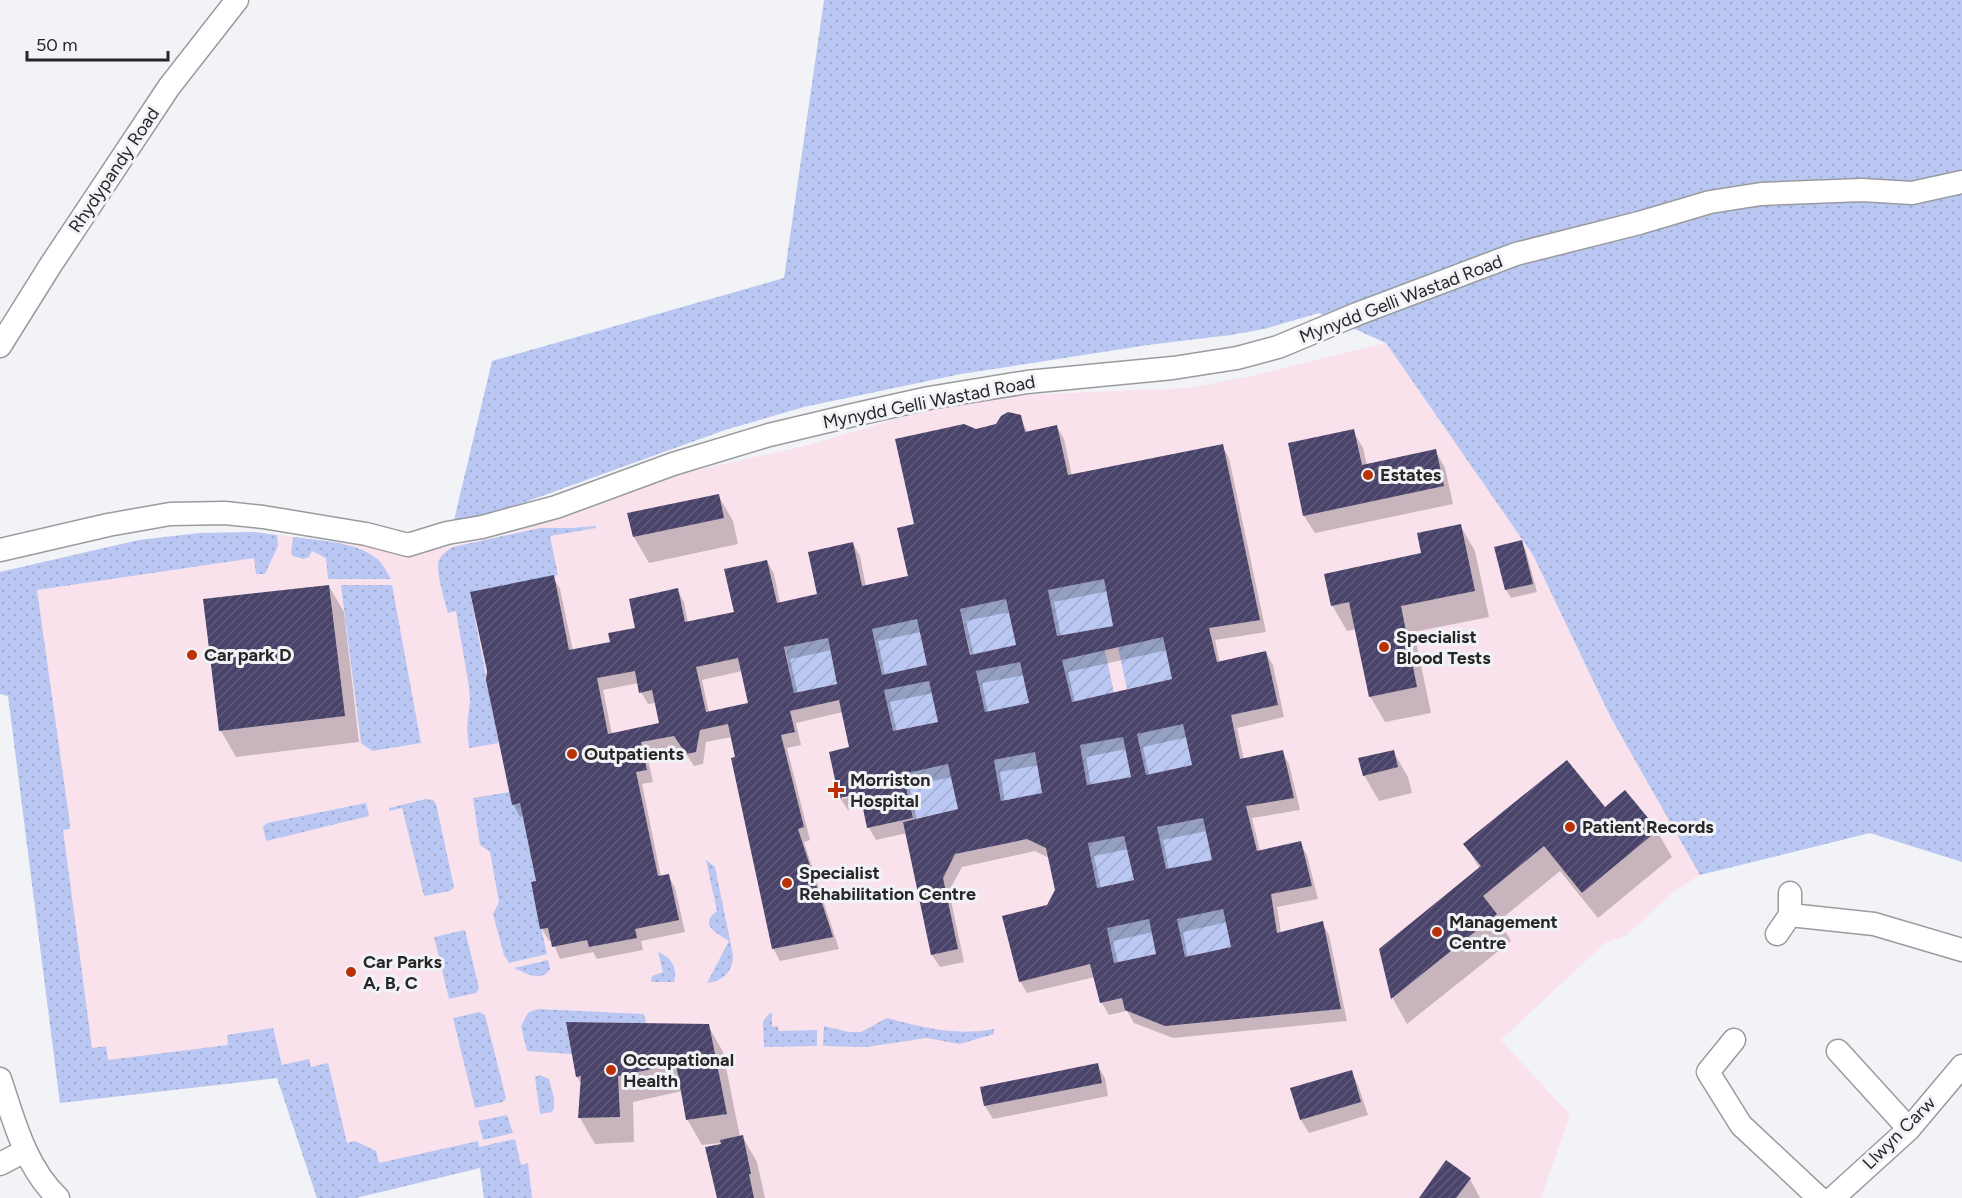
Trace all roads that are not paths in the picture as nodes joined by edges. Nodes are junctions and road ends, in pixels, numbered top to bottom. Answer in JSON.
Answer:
{"nodes":[{"id":1,"x":237,"y":0,"type":"edge"},
{"id":2,"x":1962,"y":182,"type":"edge"},
{"id":3,"x":0,"y":346,"type":"edge"},
{"id":4,"x":0,"y":550,"type":"edge"},
{"id":5,"x":1777,"y":934,"type":"dead end"},
{"id":6,"x":1962,"y":950,"type":"edge"},
{"id":7,"x":1734,"y":1040,"type":"dead end"},
{"id":8,"x":1838,"y":1051,"type":"dead end"},
{"id":9,"x":1962,"y":1066,"type":"edge"},
{"id":10,"x":0,"y":1079,"type":"edge"},
{"id":11,"x":1909,"y":1129,"type":"junction"},
{"id":12,"x":25,"y":1151,"type":"junction"},
{"id":13,"x":0,"y":1164,"type":"edge"},
{"id":14,"x":58,"y":1198,"type":"edge"},
{"id":15,"x":1819,"y":1198,"type":"edge"},
{"id":16,"x":1833,"y":1198,"type":"edge"}],
"edges":[{"from":1,"to":3,"type":"street","name":"Rhydypandy Road"},
{"from":2,"to":4,"type":"street","name":"Mynydd Gelli Wastad Road"},
{"from":5,"to":6,"type":"street"},
{"from":7,"to":15,"type":"street"},
{"from":8,"to":11,"type":"street"},
{"from":9,"to":11,"type":"street","name":"Llwyn Carw"},
{"from":10,"to":12,"type":"street"},
{"from":11,"to":16,"type":"street","name":"Llwyn Carw"},
{"from":12,"to":13,"type":"street"},
{"from":12,"to":14,"type":"street"}]}
